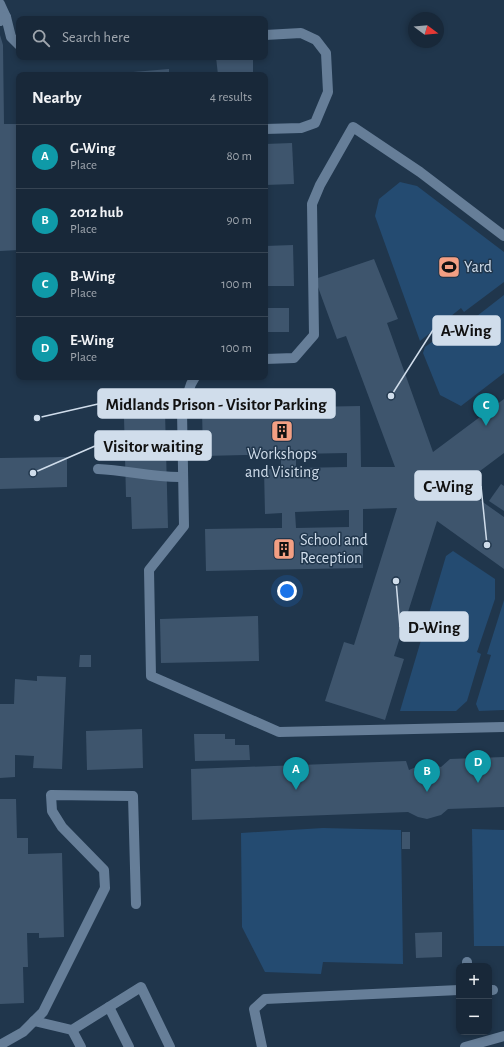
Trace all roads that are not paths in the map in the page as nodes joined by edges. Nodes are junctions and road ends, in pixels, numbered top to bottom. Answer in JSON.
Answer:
{"nodes":[{"id":1,"x":0,"y":4,"type":"edge"},
{"id":2,"x":3,"y":19,"type":"edge"},
{"id":3,"x":268,"y":35,"type":"edge"},
{"id":4,"x":16,"y":43,"type":"edge"},
{"id":5,"x":268,"y":129,"type":"edge"},
{"id":6,"x":504,"y":236,"type":"edge"},
{"id":7,"x":268,"y":359,"type":"edge"},
{"id":8,"x":193,"y":380,"type":"edge"},
{"id":9,"x":98,"y":469,"type":"dead end"},
{"id":10,"x":183,"y":477,"type":"junction"},
{"id":11,"x":504,"y":727,"type":"edge"},
{"id":12,"x":136,"y":904,"type":"dead end"},
{"id":13,"x":456,"y":990,"type":"edge"},
{"id":14,"x":109,"y":1007,"type":"junction"},
{"id":15,"x":34,"y":1021,"type":"junction"},
{"id":16,"x":72,"y":1030,"type":"junction"},
{"id":17,"x":504,"y":1036,"type":"edge"},
{"id":18,"x":0,"y":1045,"type":"edge"},
{"id":19,"x":81,"y":1047,"type":"edge"},
{"id":20,"x":129,"y":1047,"type":"edge"},
{"id":21,"x":170,"y":1047,"type":"edge"},
{"id":22,"x":262,"y":1047,"type":"edge"},
{"id":23,"x":465,"y":1047,"type":"edge"}],
"edges":[{"from":1,"to":2,"type":"lane"},
{"from":2,"to":4,"type":"lane"},
{"from":3,"to":5,"type":"lane"},
{"from":6,"to":7,"type":"lane"},
{"from":8,"to":10,"type":"lane"},
{"from":9,"to":10,"type":"lane"},
{"from":10,"to":11,"type":"lane"},
{"from":12,"to":15,"type":"lane"},
{"from":13,"to":22,"type":"lane"},
{"from":14,"to":16,"type":"lane"},
{"from":14,"to":20,"type":"lane"},
{"from":14,"to":21,"type":"lane"},
{"from":15,"to":16,"type":"lane"},
{"from":15,"to":18,"type":"lane"},
{"from":16,"to":19,"type":"lane"},
{"from":17,"to":23,"type":"lane"}]}
